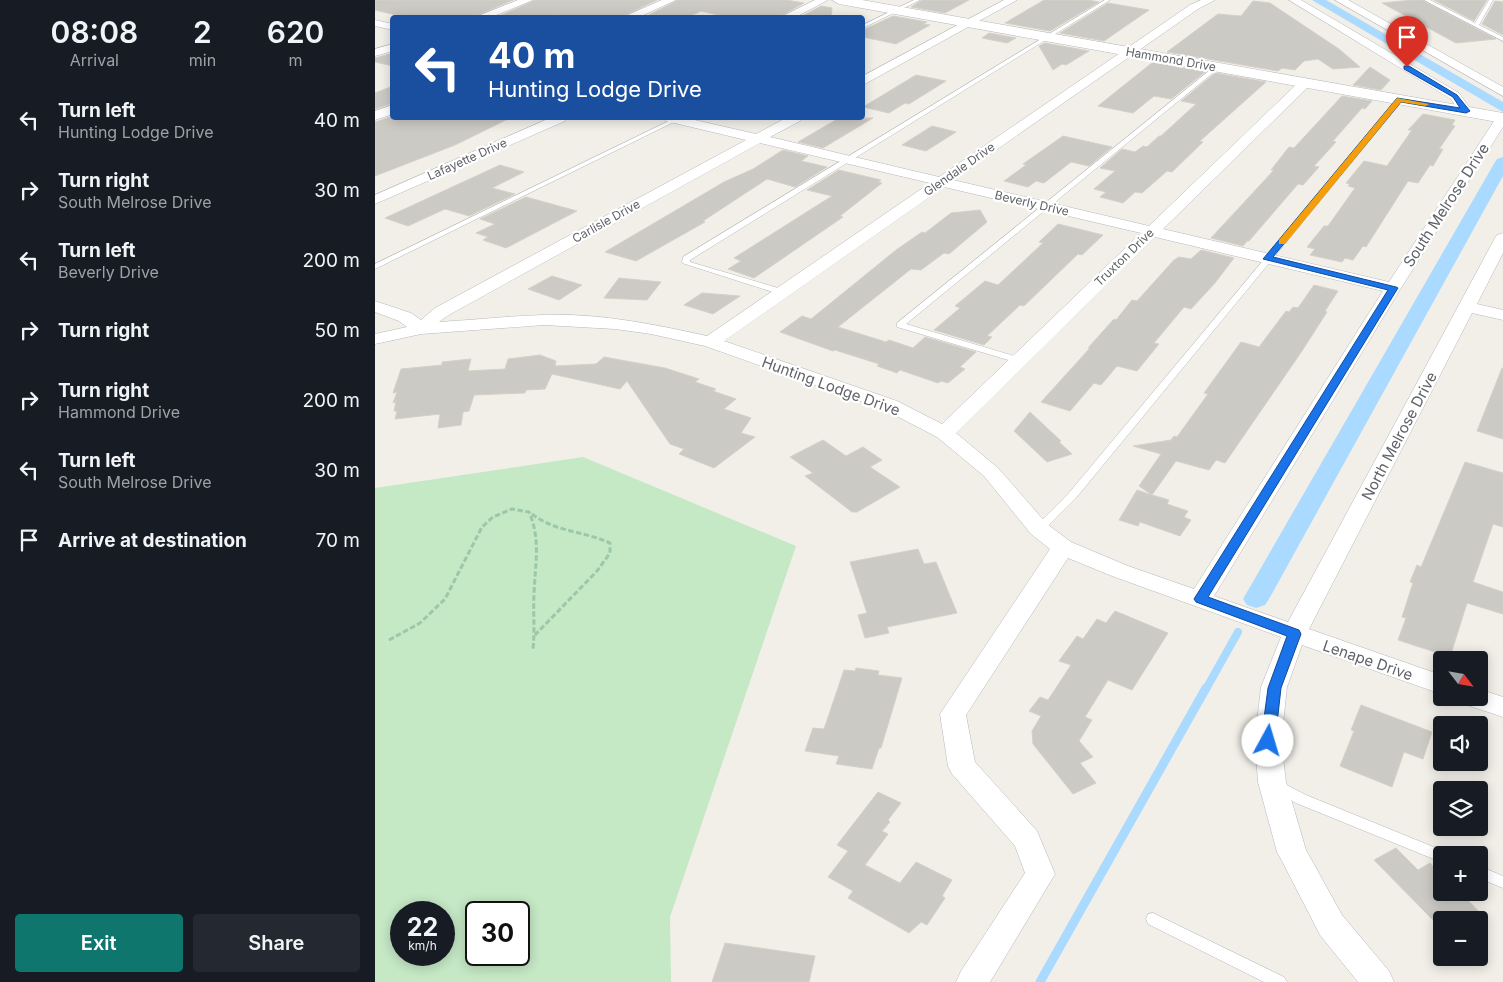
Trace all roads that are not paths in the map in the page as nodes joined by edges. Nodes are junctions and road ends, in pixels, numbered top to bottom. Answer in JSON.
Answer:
{"nodes":[{"id":1,"x":529,"y":0,"type":"edge"},
{"id":2,"x":671,"y":0,"type":"edge"},
{"id":3,"x":823,"y":0,"type":"edge"},
{"id":4,"x":839,"y":0,"type":"edge"},
{"id":5,"x":918,"y":0,"type":"edge"},
{"id":6,"x":1012,"y":0,"type":"edge"},
{"id":7,"x":1108,"y":0,"type":"edge"},
{"id":8,"x":1210,"y":0,"type":"edge"},
{"id":9,"x":1294,"y":0,"type":"edge"},
{"id":10,"x":1341,"y":0,"type":"edge"},
{"id":11,"x":1426,"y":0,"type":"edge"},
{"id":12,"x":1491,"y":0,"type":"edge"},
{"id":13,"x":897,"y":10,"type":"junction"},
{"id":14,"x":486,"y":15,"type":"edge"},
{"id":15,"x":634,"y":15,"type":"edge"},
{"id":16,"x":790,"y":15,"type":"edge"},
{"id":17,"x":375,"y":23,"type":"edge"},
{"id":18,"x":969,"y":23,"type":"junction"},
{"id":19,"x":1476,"y":25,"type":"junction"},
{"id":20,"x":390,"y":26,"type":"edge"},
{"id":21,"x":865,"y":26,"type":"edge"},
{"id":22,"x":1047,"y":37,"type":"junction"},
{"id":23,"x":1503,"y":39,"type":"edge"},
{"id":24,"x":390,"y":48,"type":"edge"},
{"id":25,"x":1129,"y":52,"type":"junction"},
{"id":26,"x":375,"y":53,"type":"edge"},
{"id":27,"x":1217,"y":67,"type":"junction"},
{"id":28,"x":865,"y":80,"type":"edge"},
{"id":29,"x":1305,"y":83,"type":"junction"},
{"id":30,"x":1503,"y":92,"type":"edge"},
{"id":31,"x":1399,"y":100,"type":"junction"},
{"id":32,"x":390,"y":110,"type":"edge"},
{"id":33,"x":1466,"y":111,"type":"junction"},
{"id":34,"x":375,"y":116,"type":"edge"},
{"id":35,"x":1503,"y":118,"type":"edge"},
{"id":36,"x":555,"y":120,"type":"edge"},
{"id":37,"x":671,"y":120,"type":"edge"},
{"id":38,"x":683,"y":120,"type":"edge"},
{"id":39,"x":791,"y":120,"type":"edge"},
{"id":40,"x":757,"y":138,"type":"junction"},
{"id":41,"x":847,"y":159,"type":"junction"},
{"id":42,"x":941,"y":182,"type":"junction"},
{"id":43,"x":375,"y":200,"type":"edge"},
{"id":44,"x":1045,"y":206,"type":"junction"},
{"id":45,"x":1150,"y":231,"type":"junction"},
{"id":46,"x":1503,"y":238,"type":"edge"},
{"id":47,"x":1268,"y":259,"type":"junction"},
{"id":48,"x":375,"y":267,"type":"edge"},
{"id":49,"x":1393,"y":288,"type":"junction"},
{"id":50,"x":782,"y":292,"type":"junction"},
{"id":51,"x":375,"y":306,"type":"edge"},
{"id":52,"x":1467,"y":307,"type":"junction"},
{"id":53,"x":1503,"y":315,"type":"edge"},
{"id":54,"x":421,"y":329,"type":"junction"},
{"id":55,"x":375,"y":339,"type":"edge"},
{"id":56,"x":710,"y":342,"type":"junction"},
{"id":57,"x":1018,"y":360,"type":"junction"},
{"id":58,"x":944,"y":433,"type":"junction"},
{"id":59,"x":1039,"y":529,"type":"junction"},
{"id":60,"x":1063,"y":547,"type":"junction"},
{"id":61,"x":1200,"y":599,"type":"junction"},
{"id":62,"x":1294,"y":634,"type":"junction"},
{"id":63,"x":1433,"y":682,"type":"edge"},
{"id":64,"x":1488,"y":702,"type":"edge"},
{"id":65,"x":1503,"y":707,"type":"edge"},
{"id":66,"x":1272,"y":782,"type":"junction"},
{"id":67,"x":1433,"y":853,"type":"edge"},
{"id":68,"x":1488,"y":876,"type":"edge"},
{"id":69,"x":1503,"y":882,"type":"edge"},
{"id":70,"x":1153,"y":919,"type":"dead end"},
{"id":71,"x":972,"y":982,"type":"edge"},
{"id":72,"x":1279,"y":982,"type":"edge"},
{"id":73,"x":1378,"y":982,"type":"edge"}],
"edges":[{"from":1,"to":14,"type":"street"},
{"from":2,"to":15,"type":"street"},
{"from":3,"to":16,"type":"street"},
{"from":4,"to":13,"type":"street","name":"Hammond Drive"},
{"from":5,"to":13,"type":"lane"},
{"from":6,"to":18,"type":"street"},
{"from":7,"to":22,"type":"lane"},
{"from":8,"to":25,"type":"street","name":"Glendale Drive"},
{"from":9,"to":33,"type":"street"},
{"from":10,"to":30,"type":"street"},
{"from":11,"to":19,"type":"lane"},
{"from":12,"to":19,"type":"lane"},
{"from":13,"to":18,"type":"street","name":"Hammond Drive"},
{"from":13,"to":21,"type":"lane"},
{"from":17,"to":20,"type":"street"},
{"from":18,"to":22,"type":"street","name":"Hammond Drive"},
{"from":18,"to":28,"type":"street"},
{"from":19,"to":23,"type":"lane"},
{"from":22,"to":25,"type":"street","name":"Hammond Drive"},
{"from":22,"to":41,"type":"lane"},
{"from":24,"to":26,"type":"street"},
{"from":25,"to":27,"type":"street","name":"Hammond Drive"},
{"from":25,"to":42,"type":"street","name":"Glendale Drive"},
{"from":27,"to":29,"type":"street","name":"Hammond Drive"},
{"from":27,"to":44,"type":"lane"},
{"from":29,"to":31,"type":"street","name":"Hammond Drive"},
{"from":29,"to":45,"type":"street","name":"Truxton Drive"},
{"from":31,"to":33,"type":"street","name":"Hammond Drive"},
{"from":31,"to":47,"type":"lane"},
{"from":32,"to":34,"type":"street"},
{"from":33,"to":35,"type":"street","name":"Hammond Drive"},
{"from":35,"to":49,"type":"street","name":"South Melrose Drive"},
{"from":36,"to":43,"type":"street","name":"Lafayette Drive"},
{"from":37,"to":48,"type":"lane"},
{"from":38,"to":40,"type":"street","name":"Beverly Drive"},
{"from":39,"to":40,"type":"street","name":"Carlisle Drive"},
{"from":40,"to":41,"type":"street","name":"Beverly Drive"},
{"from":40,"to":54,"type":"street","name":"Carlisle Drive"},
{"from":41,"to":42,"type":"street","name":"Beverly Drive"},
{"from":41,"to":50,"type":"lane"},
{"from":42,"to":44,"type":"street","name":"Beverly Drive"},
{"from":42,"to":50,"type":"street","name":"Glendale Drive"},
{"from":44,"to":45,"type":"street","name":"Beverly Drive"},
{"from":44,"to":57,"type":"lane"},
{"from":45,"to":47,"type":"street","name":"Beverly Drive"},
{"from":45,"to":57,"type":"street","name":"Truxton Drive"},
{"from":46,"to":52,"type":"street","name":"North Melrose Drive"},
{"from":47,"to":49,"type":"street","name":"Beverly Drive"},
{"from":47,"to":59,"type":"lane"},
{"from":49,"to":61,"type":"street","name":"South Melrose Drive"},
{"from":50,"to":56,"type":"street","name":"Glendale Drive"},
{"from":51,"to":54,"type":"street"},
{"from":52,"to":53,"type":"street"},
{"from":52,"to":62,"type":"street","name":"North Melrose Drive"},
{"from":54,"to":55,"type":"street","name":"Hunting Lodge Drive"},
{"from":54,"to":56,"type":"street","name":"Hunting Lodge Drive"},
{"from":56,"to":58,"type":"street","name":"Hunting Lodge Drive"},
{"from":57,"to":58,"type":"street","name":"Truxton Drive"},
{"from":58,"to":59,"type":"street","name":"Hunting Lodge Drive"},
{"from":59,"to":60,"type":"street","name":"Hunting Lodge Drive"},
{"from":60,"to":61,"type":"street","name":"Hunting Lodge Drive"},
{"from":60,"to":71,"type":"street"},
{"from":61,"to":62,"type":"street","name":"Hunting Lodge Drive"},
{"from":62,"to":63,"type":"street","name":"Lenape Drive"},
{"from":62,"to":66,"type":"street"},
{"from":64,"to":65,"type":"street"},
{"from":66,"to":67,"type":"lane"},
{"from":66,"to":73,"type":"street"},
{"from":68,"to":69,"type":"lane"},
{"from":70,"to":72,"type":"lane"}]}
